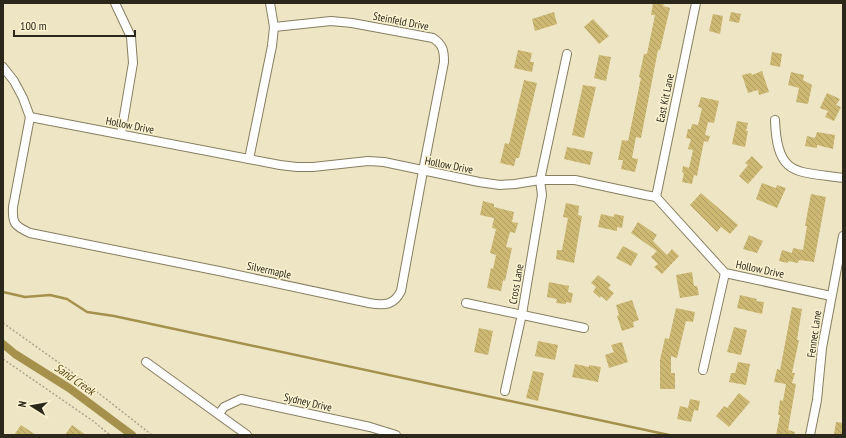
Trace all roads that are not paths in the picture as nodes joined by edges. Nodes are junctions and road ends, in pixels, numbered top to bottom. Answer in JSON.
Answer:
{"nodes":[{"id":1,"x":116,"y":3,"type":"edge"},
{"id":2,"x":270,"y":3,"type":"edge"},
{"id":3,"x":696,"y":3,"type":"edge"},
{"id":4,"x":274,"y":27,"type":"junction"},
{"id":5,"x":567,"y":54,"type":"dead end"},
{"id":6,"x":3,"y":67,"type":"edge"},
{"id":7,"x":30,"y":117,"type":"junction"},
{"id":8,"x":776,"y":120,"type":"dead end"},
{"id":9,"x":121,"y":134,"type":"junction"},
{"id":10,"x":250,"y":159,"type":"junction"},
{"id":11,"x":423,"y":171,"type":"junction"},
{"id":12,"x":843,"y":178,"type":"edge"},
{"id":13,"x":540,"y":180,"type":"junction"},
{"id":14,"x":656,"y":197,"type":"junction"},
{"id":15,"x":843,"y":236,"type":"edge"},
{"id":16,"x":725,"y":273,"type":"junction"},
{"id":17,"x":831,"y":296,"type":"junction"},
{"id":18,"x":466,"y":303,"type":"dead end"},
{"id":19,"x":522,"y":314,"type":"junction"},
{"id":20,"x":584,"y":328,"type":"dead end"},
{"id":21,"x":146,"y":362,"type":"dead end"},
{"id":22,"x":703,"y":370,"type":"dead end"},
{"id":23,"x":506,"y":391,"type":"dead end"},
{"id":24,"x":219,"y":414,"type":"junction"},
{"id":25,"x":247,"y":435,"type":"edge"},
{"id":26,"x":396,"y":435,"type":"edge"},
{"id":27,"x":810,"y":435,"type":"edge"}],
"edges":[{"from":1,"to":9,"type":"street"},
{"from":2,"to":4,"type":"street"},
{"from":3,"to":14,"type":"street","name":"East Kit Lane"},
{"from":4,"to":10,"type":"street"},
{"from":4,"to":11,"type":"street","name":"Steinfeld Drive"},
{"from":5,"to":13,"type":"street","name":"Cross Lane"},
{"from":6,"to":7,"type":"street"},
{"from":7,"to":9,"type":"street","name":"Hollow Drive"},
{"from":7,"to":11,"type":"street","name":"Silvermaple"},
{"from":8,"to":12,"type":"street"},
{"from":9,"to":10,"type":"street","name":"Hollow Drive"},
{"from":10,"to":11,"type":"street","name":"Hollow Drive"},
{"from":11,"to":13,"type":"street","name":"Hollow Drive"},
{"from":13,"to":14,"type":"street","name":"Hollow Drive"},
{"from":13,"to":19,"type":"street","name":"Cross Lane"},
{"from":14,"to":16,"type":"street","name":"Hollow Drive"},
{"from":15,"to":17,"type":"street","name":"Fennec Lane"},
{"from":16,"to":17,"type":"street","name":"Hollow Drive"},
{"from":16,"to":22,"type":"street"},
{"from":17,"to":27,"type":"street","name":"Fennec Lane"},
{"from":18,"to":19,"type":"street"},
{"from":19,"to":20,"type":"street"},
{"from":19,"to":23,"type":"street","name":"Cross Lane"},
{"from":21,"to":24,"type":"street"},
{"from":24,"to":25,"type":"street"},
{"from":24,"to":26,"type":"street","name":"Sydney Drive"}]}
